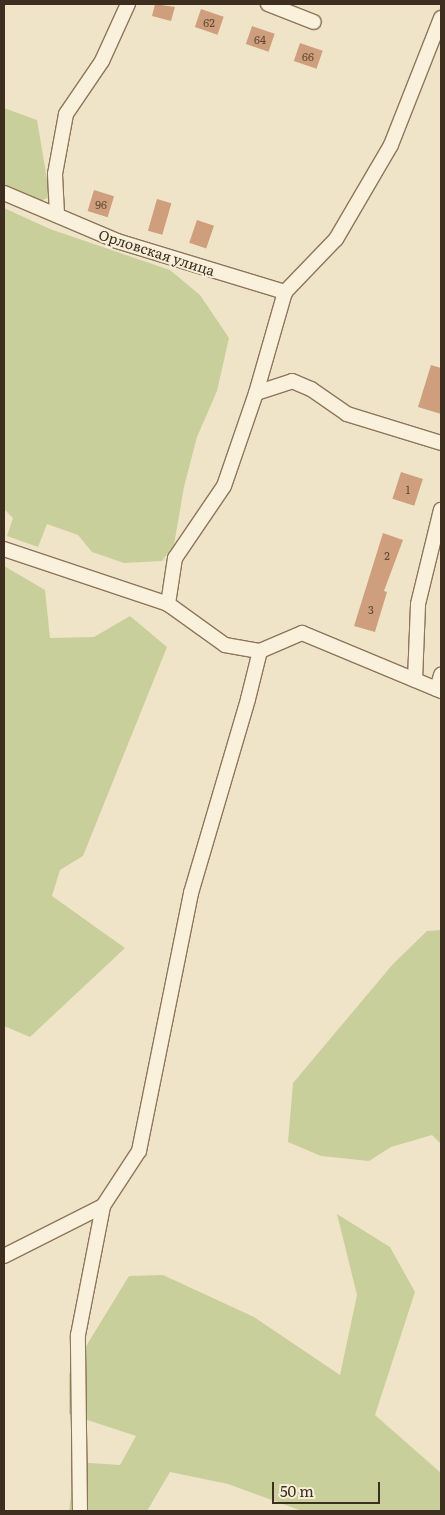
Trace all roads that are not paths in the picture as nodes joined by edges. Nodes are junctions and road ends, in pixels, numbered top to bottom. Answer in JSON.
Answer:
{"nodes":[{"id":1,"x":128,"y":4,"type":"edge"},
{"id":2,"x":268,"y":4,"type":"edge"},
{"id":3,"x":441,"y":18,"type":"edge"},
{"id":4,"x":314,"y":22,"type":"dead end"},
{"id":5,"x":4,"y":193,"type":"edge"},
{"id":6,"x":57,"y":214,"type":"junction"},
{"id":7,"x":285,"y":292,"type":"junction"},
{"id":8,"x":256,"y":393,"type":"junction"},
{"id":9,"x":441,"y":443,"type":"edge"},
{"id":10,"x":441,"y":510,"type":"edge"},
{"id":11,"x":4,"y":549,"type":"edge"},
{"id":12,"x":168,"y":604,"type":"junction"},
{"id":13,"x":260,"y":651,"type":"junction"},
{"id":14,"x":441,"y":675,"type":"edge"},
{"id":15,"x":415,"y":680,"type":"junction"},
{"id":16,"x":439,"y":690,"type":"edge"},
{"id":17,"x":103,"y":1206,"type":"junction"},
{"id":18,"x":4,"y":1256,"type":"edge"},
{"id":19,"x":80,"y":1511,"type":"edge"}],
"edges":[{"from":1,"to":6,"type":"street"},
{"from":2,"to":4,"type":"street"},
{"from":3,"to":7,"type":"street"},
{"from":5,"to":6,"type":"street","name":"Орловская улица"},
{"from":6,"to":7,"type":"street","name":"Орловская улица"},
{"from":7,"to":8,"type":"street"},
{"from":8,"to":9,"type":"street"},
{"from":8,"to":12,"type":"street"},
{"from":10,"to":15,"type":"street"},
{"from":11,"to":12,"type":"street"},
{"from":12,"to":13,"type":"street"},
{"from":13,"to":15,"type":"street"},
{"from":13,"to":17,"type":"street"},
{"from":14,"to":16,"type":"street"},
{"from":15,"to":16,"type":"street"},
{"from":17,"to":18,"type":"street"},
{"from":17,"to":19,"type":"street"}]}
